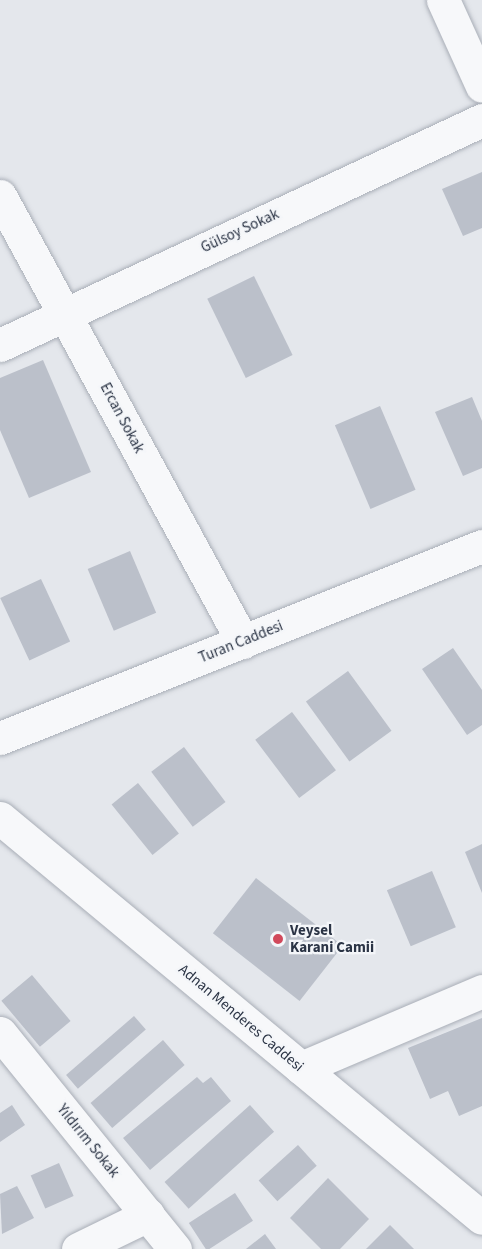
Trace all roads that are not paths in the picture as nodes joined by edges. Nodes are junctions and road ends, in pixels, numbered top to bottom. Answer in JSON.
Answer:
{"nodes":[{"id":1,"x":442,"y":0,"type":"edge"},
{"id":2,"x":482,"y":86,"type":"edge"},
{"id":3,"x":482,"y":120,"type":"edge"},
{"id":4,"x":0,"y":196,"type":"edge"},
{"id":5,"x":65,"y":312,"type":"junction"},
{"id":6,"x":0,"y":345,"type":"edge"},
{"id":7,"x":482,"y":546,"type":"edge"},
{"id":8,"x":243,"y":642,"type":"junction"},
{"id":9,"x":0,"y":738,"type":"edge"},
{"id":10,"x":0,"y":818,"type":"edge"},
{"id":11,"x":482,"y":991,"type":"edge"},
{"id":12,"x":0,"y":1033,"type":"edge"},
{"id":13,"x":302,"y":1068,"type":"junction"},
{"id":14,"x":148,"y":1215,"type":"junction"},
{"id":15,"x":482,"y":1218,"type":"edge"},
{"id":16,"x":78,"y":1249,"type":"edge"},
{"id":17,"x":176,"y":1249,"type":"edge"}],
"edges":[{"from":1,"to":2,"type":"street"},
{"from":3,"to":5,"type":"street","name":"Gülsoy Sokak"},
{"from":4,"to":5,"type":"street","name":"Ercan Sokak"},
{"from":5,"to":6,"type":"street","name":"Gülsoy Sokak"},
{"from":5,"to":8,"type":"street","name":"Ercan Sokak"},
{"from":7,"to":8,"type":"street","name":"Turan Caddesi"},
{"from":8,"to":9,"type":"street","name":"Turan Caddesi"},
{"from":10,"to":13,"type":"street","name":"Adnan Menderes Caddesi"},
{"from":11,"to":13,"type":"street"},
{"from":12,"to":14,"type":"street","name":"Yıldırım Sokak"},
{"from":13,"to":15,"type":"street","name":"Adnan Menderes Caddesi"},
{"from":14,"to":16,"type":"street"},
{"from":14,"to":17,"type":"street","name":"Yıldırım Sokak"}]}
